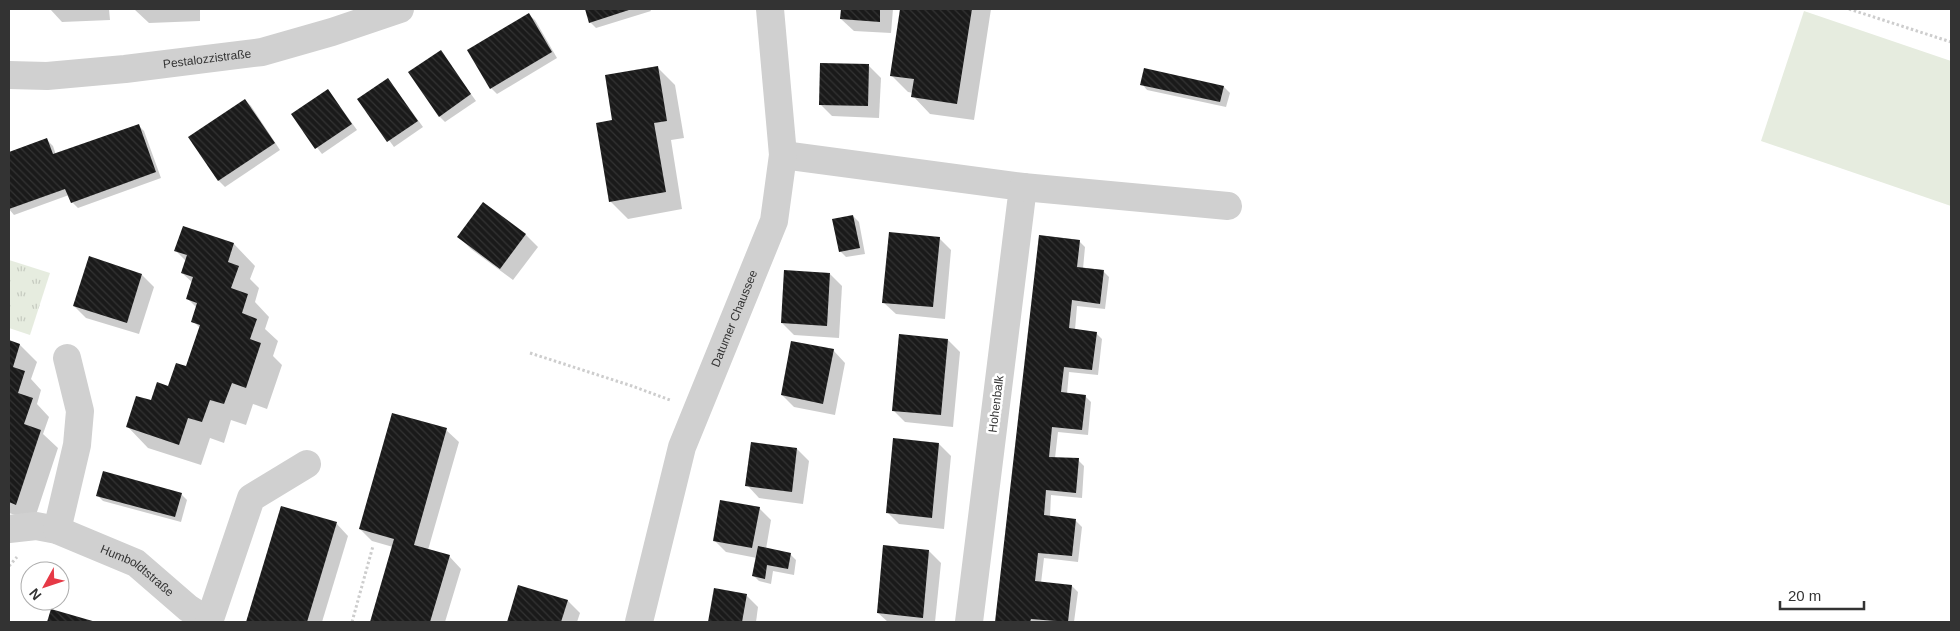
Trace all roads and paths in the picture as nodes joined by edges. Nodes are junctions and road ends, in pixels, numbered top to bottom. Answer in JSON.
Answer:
{"nodes":[{"id":1,"x":400,"y":9,"type":"edge"},
{"id":2,"x":770,"y":9,"type":"edge"},
{"id":3,"x":1849,"y":9,"type":"edge"},
{"id":4,"x":1951,"y":42,"type":"edge"},
{"id":5,"x":9,"y":75,"type":"edge"},
{"id":6,"x":783,"y":155,"type":"junction"},
{"id":7,"x":1023,"y":187,"type":"junction"},
{"id":8,"x":1228,"y":206,"type":"dead end"},
{"id":9,"x":530,"y":353,"type":"dead end"},
{"id":10,"x":67,"y":358,"type":"dead end"},
{"id":11,"x":697,"y":410,"type":"junction"},
{"id":12,"x":307,"y":464,"type":"dead end"},
{"id":13,"x":9,"y":529,"type":"edge"},
{"id":14,"x":57,"y":530,"type":"junction"},
{"id":15,"x":373,"y":546,"type":"dead end"},
{"id":16,"x":210,"y":622,"type":"edge"},
{"id":17,"x":352,"y":622,"type":"edge"},
{"id":18,"x":639,"y":622,"type":"edge"},
{"id":19,"x":969,"y":622,"type":"edge"}],
"edges":[{"from":1,"to":5,"type":"street","name":"Pestalozzistraße"},
{"from":2,"to":6,"type":"street","name":"Datumer Chaussee"},
{"from":3,"to":4,"type":"path"},
{"from":6,"to":7,"type":"street"},
{"from":6,"to":11,"type":"street","name":"Datumer Chaussee"},
{"from":7,"to":8,"type":"street"},
{"from":7,"to":19,"type":"street","name":"Hohenbalk"},
{"from":9,"to":11,"type":"path"},
{"from":10,"to":14,"type":"street"},
{"from":11,"to":18,"type":"street","name":"Datumer Chaussee"},
{"from":12,"to":16,"type":"street"},
{"from":13,"to":14,"type":"street","name":"Humboldtstraße"},
{"from":14,"to":16,"type":"street","name":"Humboldtstraße"},
{"from":15,"to":17,"type":"path"}]}
